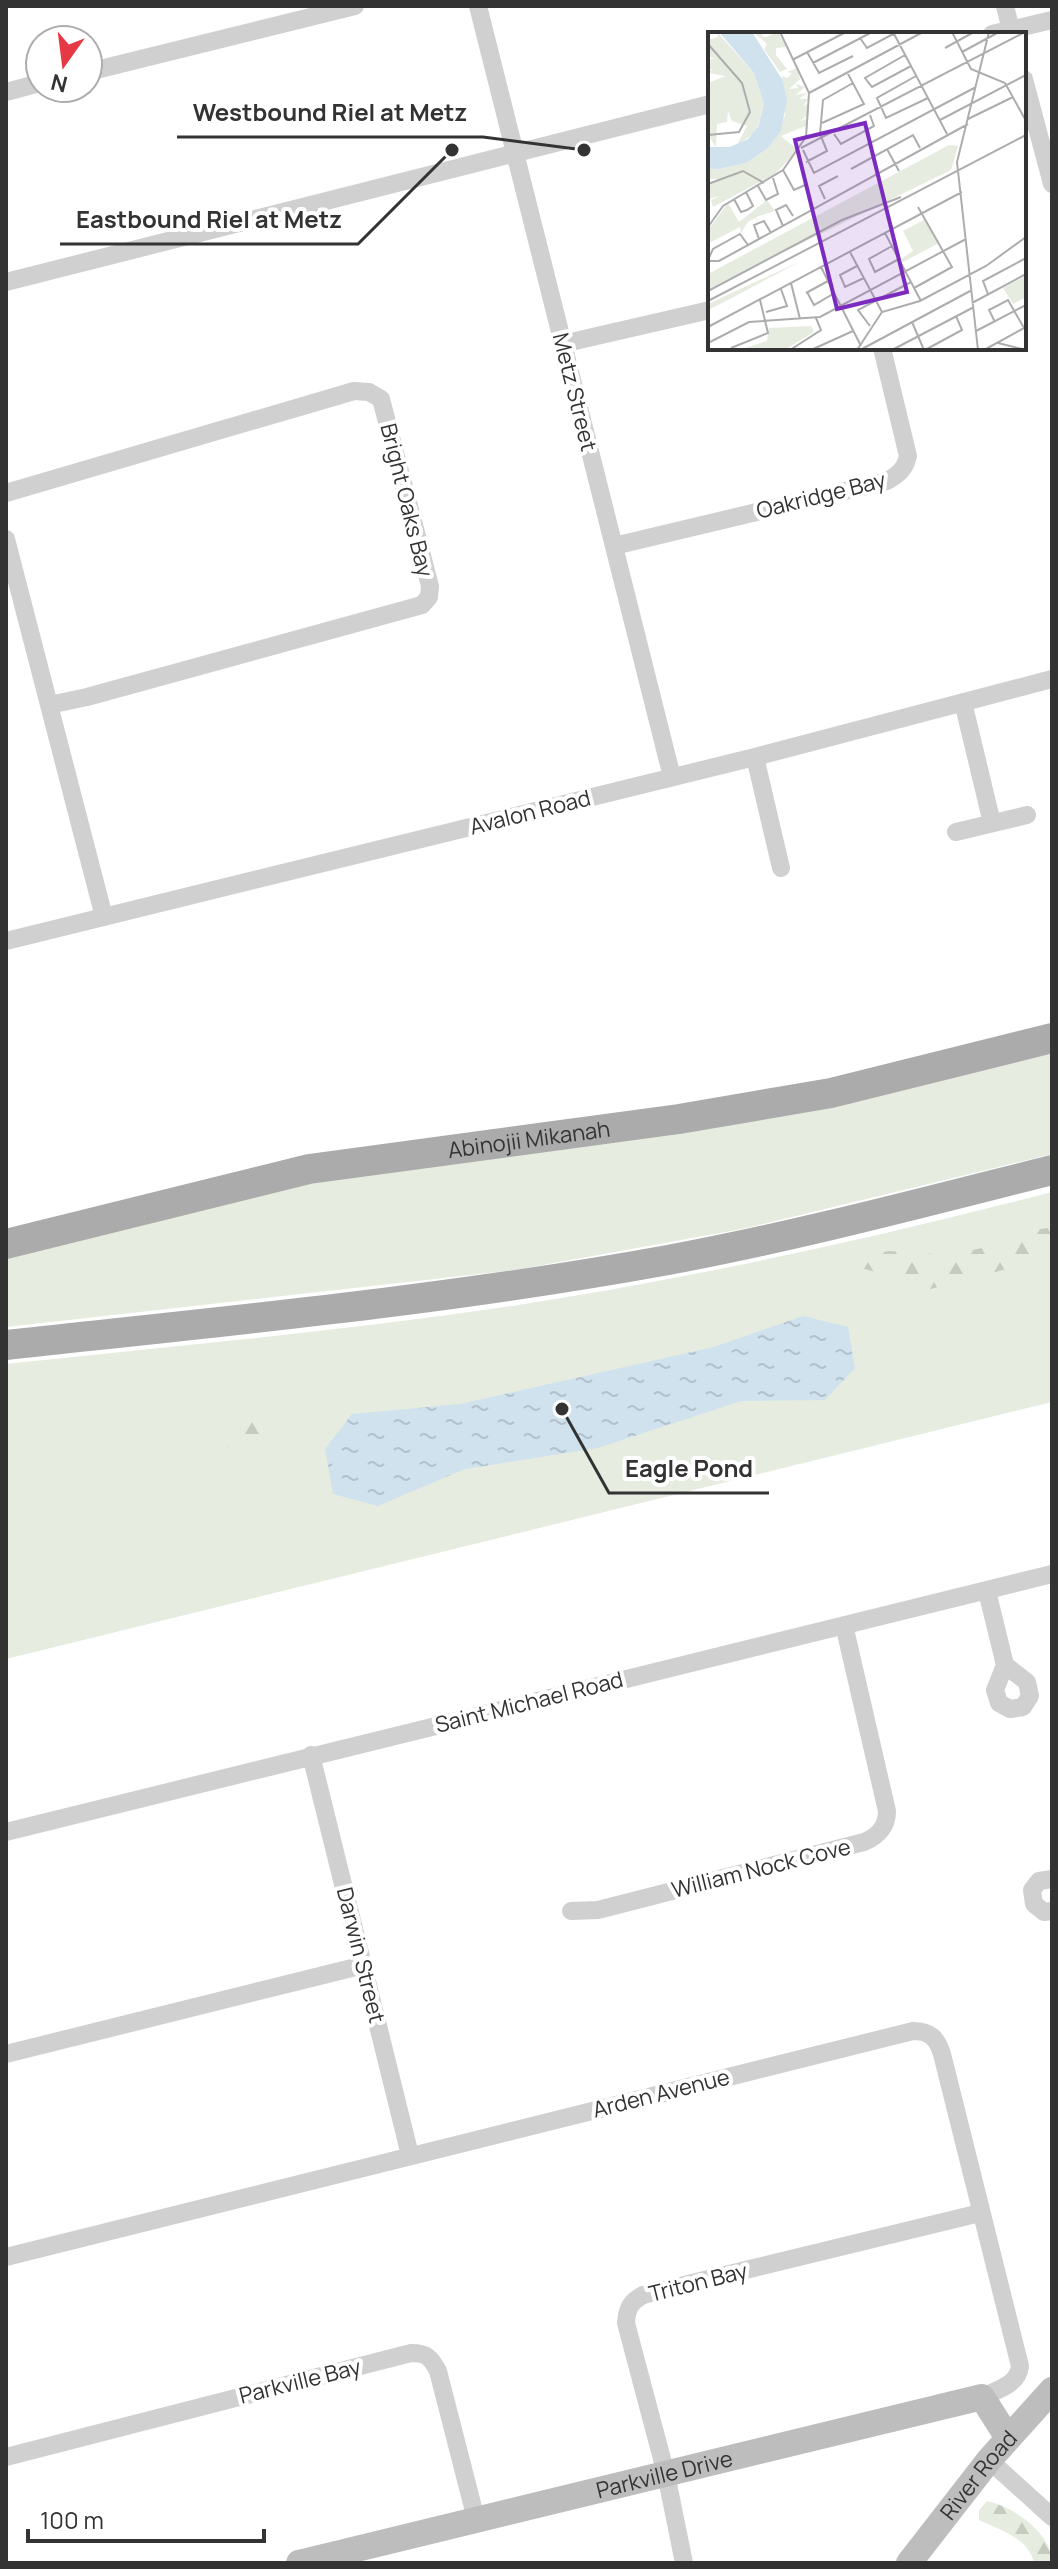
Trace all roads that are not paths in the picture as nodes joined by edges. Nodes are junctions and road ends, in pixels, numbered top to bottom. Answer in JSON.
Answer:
{"nodes":[{"id":1,"x":355,"y":6,"type":"edge"},
{"id":2,"x":478,"y":6,"type":"edge"},
{"id":3,"x":1005,"y":6,"type":"edge"},
{"id":4,"x":1052,"y":20,"type":"edge"},
{"id":5,"x":1012,"y":32,"type":"edge"},
{"id":6,"x":104,"y":68,"type":"edge"},
{"id":7,"x":1026,"y":86,"type":"edge"},
{"id":8,"x":708,"y":104,"type":"edge"},
{"id":9,"x":515,"y":152,"type":"junction"},
{"id":10,"x":1052,"y":184,"type":"edge"},
{"id":11,"x":6,"y":282,"type":"edge"},
{"id":12,"x":708,"y":310,"type":"edge"},
{"id":13,"x":562,"y":344,"type":"junction"},
{"id":14,"x":882,"y":350,"type":"edge"},
{"id":15,"x":6,"y":493,"type":"edge"},
{"id":16,"x":6,"y":539,"type":"edge"},
{"id":17,"x":614,"y":546,"type":"junction"},
{"id":18,"x":1052,"y":679,"type":"edge"},
{"id":19,"x":963,"y":702,"type":"junction"},
{"id":20,"x":49,"y":705,"type":"junction"},
{"id":21,"x":755,"y":757,"type":"junction"},
{"id":22,"x":672,"y":777,"type":"junction"},
{"id":23,"x":1027,"y":815,"type":"dead end"},
{"id":24,"x":992,"y":823,"type":"junction"},
{"id":25,"x":956,"y":832,"type":"dead end"},
{"id":26,"x":781,"y":868,"type":"dead end"},
{"id":27,"x":104,"y":917,"type":"junction"},
{"id":28,"x":6,"y":941,"type":"edge"},
{"id":29,"x":1052,"y":1038,"type":"edge"},
{"id":30,"x":1052,"y":1170,"type":"edge"},
{"id":31,"x":6,"y":1244,"type":"edge"},
{"id":32,"x":6,"y":1345,"type":"edge"},
{"id":33,"x":1052,"y":1574,"type":"edge"},
{"id":34,"x":987,"y":1591,"type":"junction"},
{"id":35,"x":844,"y":1625,"type":"junction"},
{"id":36,"x":1005,"y":1665,"type":"dead end"},
{"id":37,"x":311,"y":1755,"type":"junction"},
{"id":38,"x":6,"y":1832,"type":"edge"},
{"id":39,"x":1052,"y":1879,"type":"edge"},
{"id":40,"x":571,"y":1911,"type":"dead end"},
{"id":41,"x":1052,"y":1911,"type":"edge"},
{"id":42,"x":364,"y":1965,"type":"junction"},
{"id":43,"x":6,"y":2054,"type":"edge"},
{"id":44,"x":410,"y":2155,"type":"junction"},
{"id":45,"x":980,"y":2213,"type":"junction"},
{"id":46,"x":6,"y":2257,"type":"edge"},
{"id":47,"x":1052,"y":2390,"type":"edge"},
{"id":48,"x":982,"y":2397,"type":"junction"},
{"id":49,"x":1008,"y":2438,"type":"junction"},
{"id":50,"x":6,"y":2457,"type":"edge"},
{"id":51,"x":989,"y":2460,"type":"junction"},
{"id":52,"x":666,"y":2474,"type":"junction"},
{"id":53,"x":1052,"y":2517,"type":"edge"},
{"id":54,"x":476,"y":2519,"type":"junction"},
{"id":55,"x":299,"y":2563,"type":"edge"},
{"id":56,"x":684,"y":2563,"type":"edge"},
{"id":57,"x":909,"y":2563,"type":"edge"}],
"edges":[{"from":1,"to":6,"type":"street"},
{"from":2,"to":9,"type":"street","name":"Metz Street"},
{"from":3,"to":5,"type":"street"},
{"from":4,"to":5,"type":"street"},
{"from":7,"to":10,"type":"street"},
{"from":8,"to":9,"type":"street"},
{"from":9,"to":11,"type":"street"},
{"from":9,"to":13,"type":"street","name":"Metz Street"},
{"from":12,"to":13,"type":"street"},
{"from":13,"to":17,"type":"street","name":"Metz Street"},
{"from":14,"to":17,"type":"street","name":"Oakridge Bay"},
{"from":15,"to":20,"type":"street","name":"Bright Oaks Bay"},
{"from":16,"to":20,"type":"street"},
{"from":17,"to":22,"type":"street","name":"Metz Street"},
{"from":18,"to":19,"type":"street","name":"Avalon Road"},
{"from":19,"to":21,"type":"street","name":"Avalon Road"},
{"from":19,"to":24,"type":"street"},
{"from":20,"to":27,"type":"street"},
{"from":21,"to":22,"type":"street","name":"Avalon Road"},
{"from":21,"to":26,"type":"street"},
{"from":22,"to":27,"type":"street","name":"Avalon Road"},
{"from":23,"to":24,"type":"street"},
{"from":24,"to":25,"type":"street"},
{"from":27,"to":28,"type":"street","name":"Avalon Road"},
{"from":29,"to":31,"type":"main road","name":"Abinojii Mikanah"},
{"from":30,"to":32,"type":"main road"},
{"from":33,"to":34,"type":"street","name":"Saint Michael Road"},
{"from":34,"to":35,"type":"street","name":"Saint Michael Road"},
{"from":34,"to":36,"type":"street"},
{"from":35,"to":37,"type":"street","name":"Saint Michael Road"},
{"from":35,"to":40,"type":"street","name":"William Nock Cove"},
{"from":37,"to":38,"type":"street","name":"Saint Michael Road"},
{"from":37,"to":42,"type":"street","name":"Darwin Street"},
{"from":39,"to":41,"type":"street"},
{"from":42,"to":43,"type":"street"},
{"from":42,"to":44,"type":"street","name":"Darwin Street"},
{"from":44,"to":45,"type":"street","name":"Arden Avenue"},
{"from":44,"to":46,"type":"street","name":"Arden Avenue"},
{"from":45,"to":48,"type":"street","name":"Arden Avenue"},
{"from":45,"to":52,"type":"street","name":"Triton Bay"},
{"from":47,"to":49,"type":"street","name":"River Road"},
{"from":48,"to":49,"type":"street"},
{"from":48,"to":52,"type":"street","name":"Parkville Drive"},
{"from":49,"to":51,"type":"street","name":"River Road"},
{"from":50,"to":54,"type":"street","name":"Parkville Bay"},
{"from":51,"to":53,"type":"street"},
{"from":51,"to":57,"type":"street","name":"River Road"},
{"from":52,"to":54,"type":"street","name":"Parkville Drive"},
{"from":52,"to":56,"type":"street","name":"Triton Bay"},
{"from":54,"to":55,"type":"street","name":"Parkville Drive"}]}
